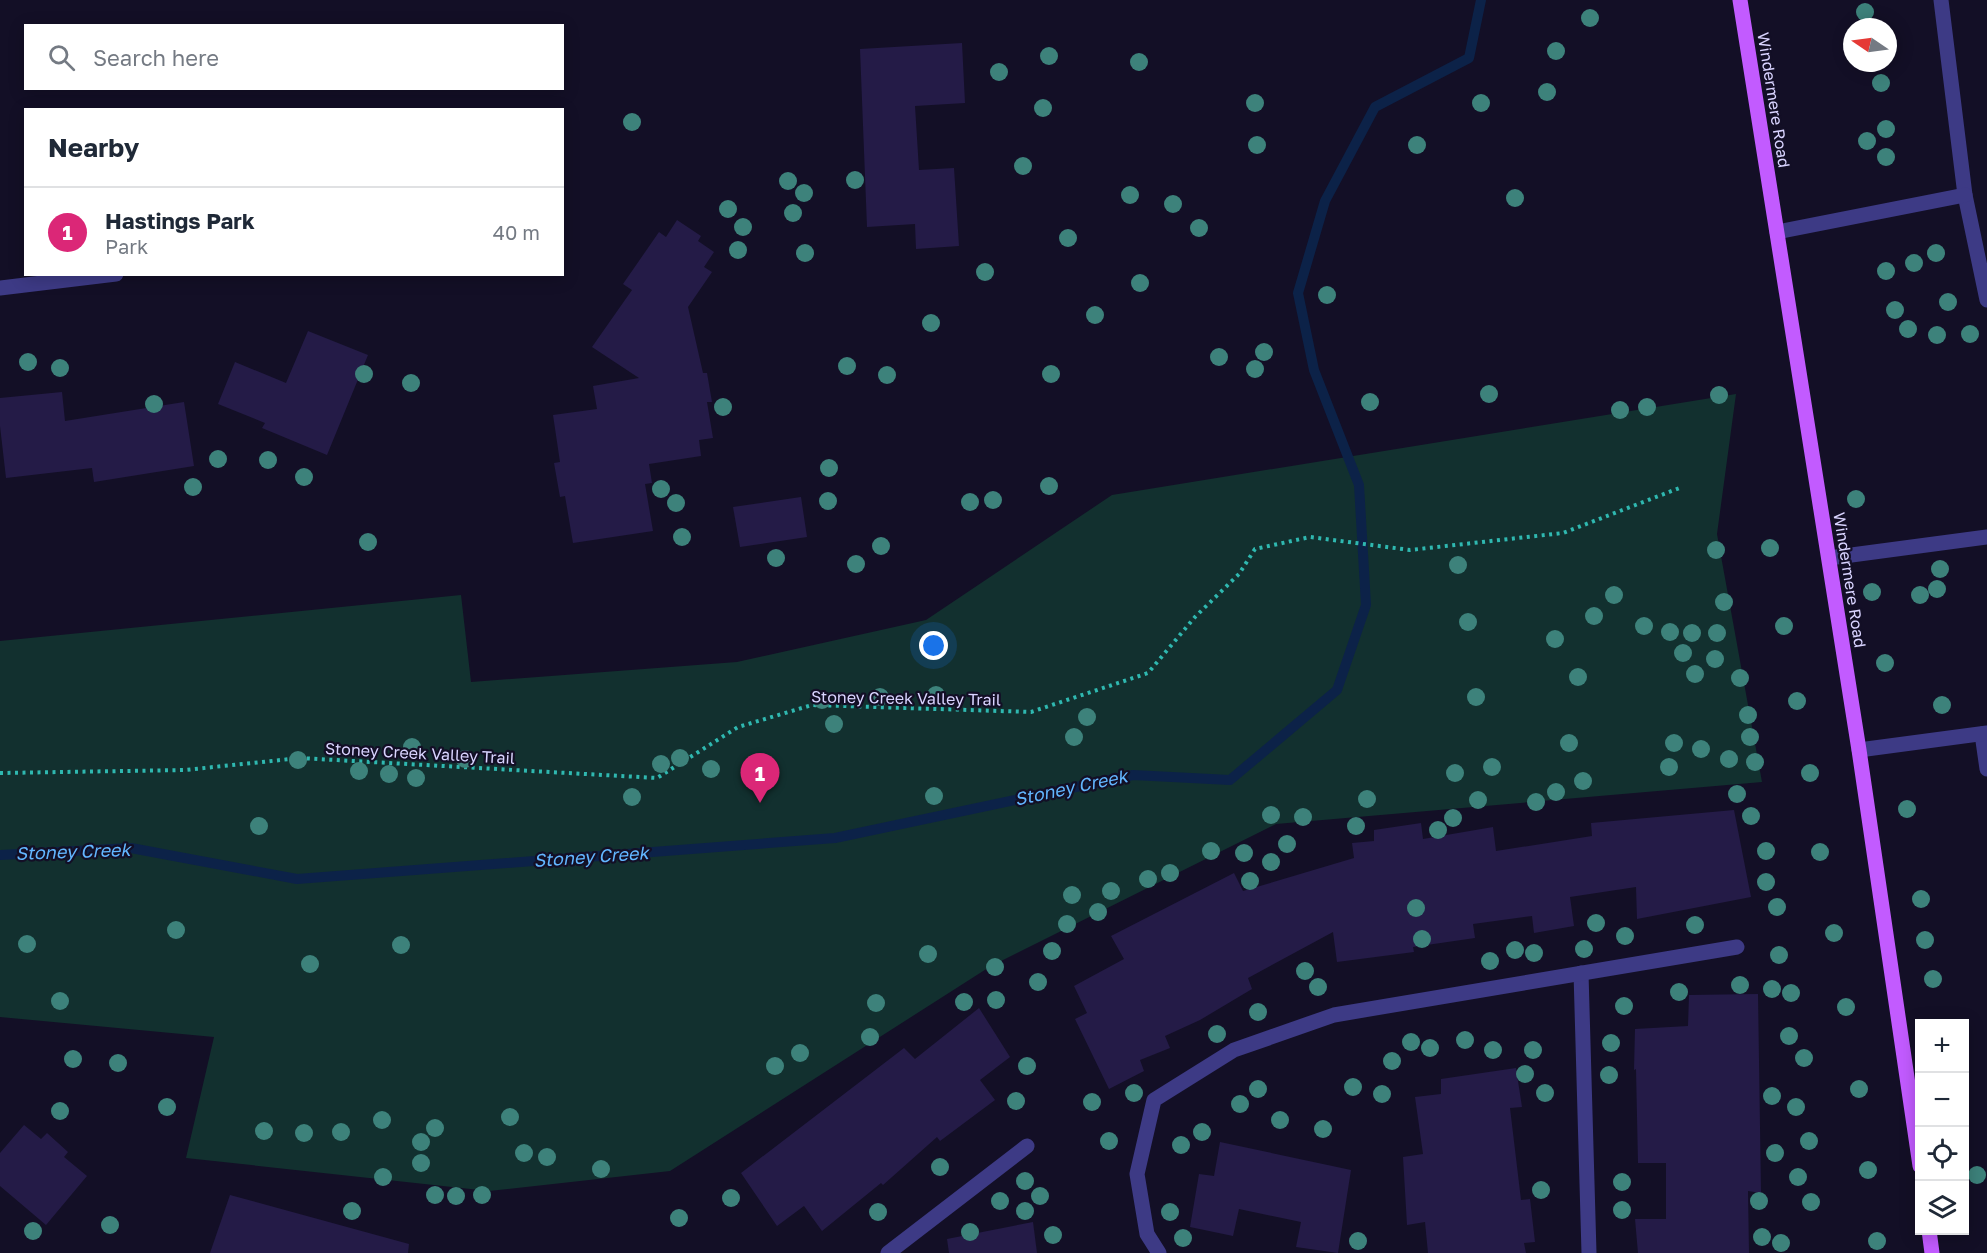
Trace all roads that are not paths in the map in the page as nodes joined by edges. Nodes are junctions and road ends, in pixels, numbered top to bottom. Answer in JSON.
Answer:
{"nodes":[{"id":1,"x":1740,"y":0,"type":"edge"},
{"id":2,"x":1941,"y":0,"type":"edge"},
{"id":3,"x":1965,"y":195,"type":"junction"},
{"id":4,"x":1777,"y":232,"type":"junction"},
{"id":5,"x":99,"y":276,"type":"edge"},
{"id":6,"x":0,"y":288,"type":"edge"},
{"id":7,"x":1987,"y":300,"type":"edge"},
{"id":8,"x":1987,"y":537,"type":"edge"},
{"id":9,"x":1829,"y":558,"type":"junction"},
{"id":10,"x":1985,"y":734,"type":"edge"},
{"id":11,"x":1859,"y":750,"type":"junction"},
{"id":12,"x":1987,"y":769,"type":"edge"},
{"id":13,"x":1737,"y":947,"type":"dead end"},
{"id":14,"x":1581,"y":973,"type":"junction"},
{"id":15,"x":1915,"y":1132,"type":"edge"},
{"id":16,"x":1027,"y":1146,"type":"dead end"},
{"id":17,"x":1930,"y":1235,"type":"edge"},
{"id":18,"x":888,"y":1253,"type":"edge"},
{"id":19,"x":1159,"y":1253,"type":"edge"},
{"id":20,"x":1588,"y":1253,"type":"edge"},
{"id":21,"x":1932,"y":1253,"type":"edge"}],
"edges":[{"from":1,"to":4,"type":"main road","name":"Windermere Road"},
{"from":2,"to":3,"type":"street"},
{"from":3,"to":4,"type":"street"},
{"from":3,"to":7,"type":"street"},
{"from":4,"to":9,"type":"main road","name":"Windermere Road"},
{"from":5,"to":6,"type":"street"},
{"from":8,"to":9,"type":"street"},
{"from":9,"to":11,"type":"main road","name":"Windermere Road"},
{"from":10,"to":11,"type":"street"},
{"from":10,"to":12,"type":"street"},
{"from":11,"to":15,"type":"main road","name":"Windermere Road"},
{"from":13,"to":14,"type":"street"},
{"from":14,"to":19,"type":"street"},
{"from":14,"to":20,"type":"street"},
{"from":16,"to":18,"type":"street"},
{"from":17,"to":21,"type":"main road"}]}
